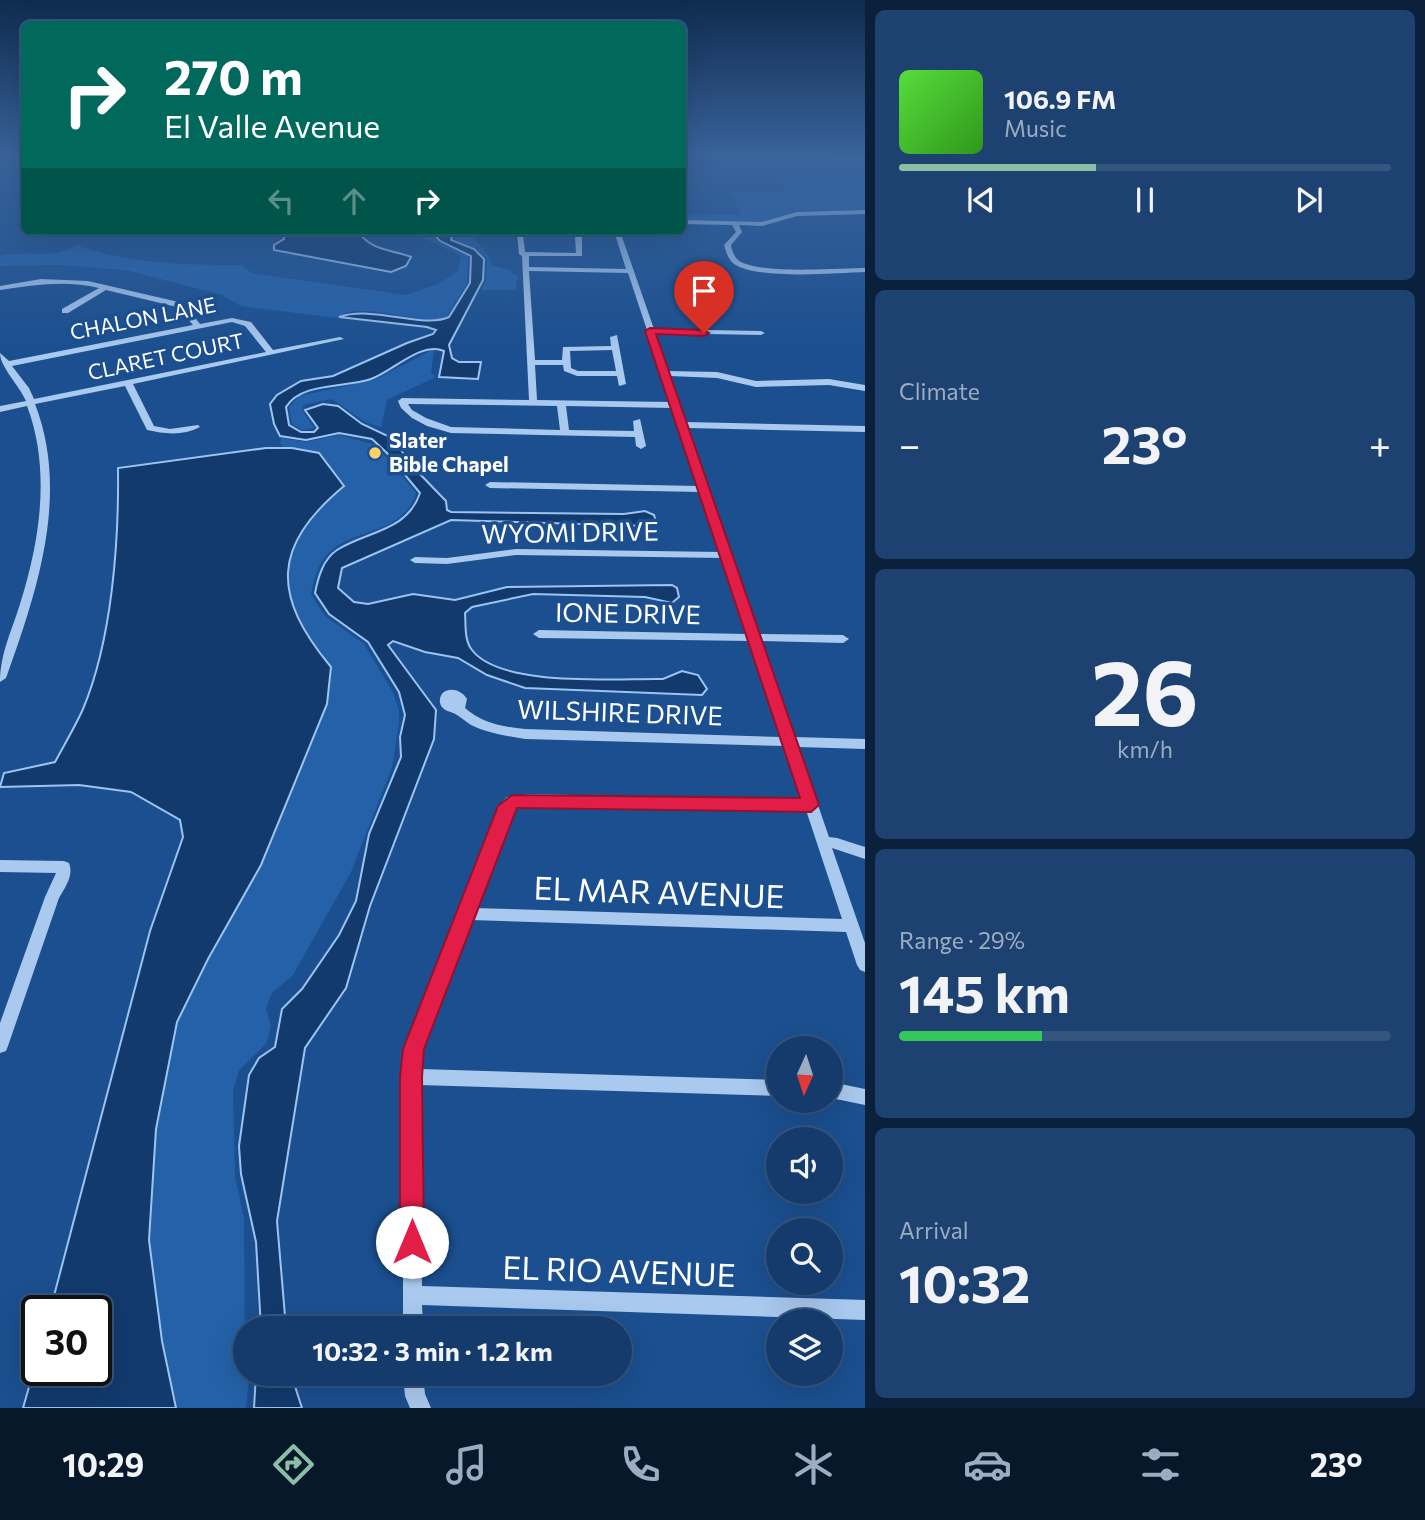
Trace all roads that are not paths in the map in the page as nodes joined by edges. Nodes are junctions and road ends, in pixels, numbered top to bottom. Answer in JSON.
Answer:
{"nodes":[{"id":1,"x":785,"y":219,"type":"edge"},
{"id":2,"x":686,"y":222,"type":"edge"},
{"id":3,"x":734,"y":223,"type":"junction"},
{"id":4,"x":520,"y":235,"type":"edge"},
{"id":5,"x":578,"y":235,"type":"edge"},
{"id":6,"x":618,"y":235,"type":"edge"},
{"id":7,"x":525,"y":255,"type":"junction"},
{"id":8,"x":526,"y":270,"type":"junction"},
{"id":9,"x":865,"y":270,"type":"edge"},
{"id":10,"x":631,"y":271,"type":"junction"},
{"id":11,"x":105,"y":287,"type":"junction"},
{"id":12,"x":0,"y":288,"type":"edge"},
{"id":13,"x":65,"y":311,"type":"dead end"},
{"id":14,"x":198,"y":326,"type":"junction"},
{"id":15,"x":650,"y":331,"type":"junction"},
{"id":16,"x":761,"y":334,"type":"dead end"},
{"id":17,"x":614,"y":337,"type":"dead end"},
{"id":18,"x":340,"y":339,"type":"dead end"},
{"id":19,"x":615,"y":348,"type":"junction"},
{"id":20,"x":271,"y":353,"type":"junction"},
{"id":21,"x":4,"y":360,"type":"edge"},
{"id":22,"x":531,"y":362,"type":"junction"},
{"id":23,"x":566,"y":363,"type":"junction"},
{"id":24,"x":664,"y":373,"type":"junction"},
{"id":25,"x":620,"y":374,"type":"junction"},
{"id":26,"x":128,"y":383,"type":"junction"},
{"id":27,"x":622,"y":384,"type":"dead end"},
{"id":28,"x":865,"y":388,"type":"edge"},
{"id":29,"x":32,"y":403,"type":"junction"},
{"id":30,"x":533,"y":403,"type":"junction"},
{"id":31,"x":562,"y":404,"type":"junction"},
{"id":32,"x":674,"y":405,"type":"junction"},
{"id":33,"x":0,"y":409,"type":"edge"},
{"id":34,"x":636,"y":421,"type":"dead end"},
{"id":35,"x":681,"y":425,"type":"junction"},
{"id":36,"x":195,"y":427,"type":"dead end"},
{"id":37,"x":865,"y":429,"type":"edge"},
{"id":38,"x":565,"y":433,"type":"junction"},
{"id":39,"x":639,"y":434,"type":"junction"},
{"id":40,"x":641,"y":446,"type":"dead end"},
{"id":41,"x":490,"y":485,"type":"dead end"},
{"id":42,"x":703,"y":489,"type":"junction"},
{"id":43,"x":725,"y":555,"type":"junction"},
{"id":44,"x":415,"y":560,"type":"dead end"},
{"id":45,"x":539,"y":634,"type":"dead end"},
{"id":46,"x":754,"y":639,"type":"junction"},
{"id":47,"x":843,"y":639,"type":"dead end"},
{"id":48,"x":0,"y":678,"type":"edge"},
{"id":49,"x":457,"y":707,"type":"dead end"},
{"id":50,"x":789,"y":741,"type":"junction"},
{"id":51,"x":865,"y":744,"type":"edge"},
{"id":52,"x":811,"y":805,"type":"junction"},
{"id":53,"x":823,"y":842,"type":"junction"},
{"id":54,"x":865,"y":853,"type":"edge"},
{"id":55,"x":0,"y":866,"type":"edge"},
{"id":56,"x":465,"y":914,"type":"junction"},
{"id":57,"x":852,"y":926,"type":"junction"},
{"id":58,"x":865,"y":965,"type":"edge"},
{"id":59,"x":0,"y":1046,"type":"edge"},
{"id":60,"x":411,"y":1077,"type":"junction"},
{"id":61,"x":766,"y":1088,"type":"edge"},
{"id":62,"x":844,"y":1093,"type":"edge"},
{"id":63,"x":865,"y":1097,"type":"edge"},
{"id":64,"x":412,"y":1295,"type":"junction"},
{"id":65,"x":865,"y":1310,"type":"edge"},
{"id":66,"x":412,"y":1316,"type":"edge"},
{"id":67,"x":414,"y":1386,"type":"edge"},
{"id":68,"x":421,"y":1408,"type":"edge"}],
"edges":[{"from":1,"to":3,"type":"street"},
{"from":2,"to":3,"type":"street"},
{"from":3,"to":9,"type":"street"},
{"from":4,"to":7,"type":"street"},
{"from":5,"to":7,"type":"street"},
{"from":6,"to":10,"type":"street"},
{"from":7,"to":8,"type":"street"},
{"from":8,"to":10,"type":"street"},
{"from":8,"to":22,"type":"street"},
{"from":10,"to":15,"type":"street"},
{"from":11,"to":12,"type":"street"},
{"from":11,"to":13,"type":"street"},
{"from":11,"to":14,"type":"street"},
{"from":14,"to":20,"type":"street","name":"CHALON LANE"},
{"from":14,"to":21,"type":"street","name":"CHALON LANE"},
{"from":15,"to":16,"type":"street"},
{"from":15,"to":24,"type":"street"},
{"from":17,"to":19,"type":"street"},
{"from":18,"to":20,"type":"street","name":"CLARET COURT"},
{"from":19,"to":23,"type":"street"},
{"from":19,"to":25,"type":"street"},
{"from":20,"to":26,"type":"street","name":"CLARET COURT"},
{"from":21,"to":29,"type":"street"},
{"from":22,"to":23,"type":"street"},
{"from":22,"to":30,"type":"street"},
{"from":23,"to":25,"type":"street"},
{"from":24,"to":28,"type":"street"},
{"from":24,"to":32,"type":"street"},
{"from":25,"to":27,"type":"street"},
{"from":26,"to":29,"type":"street","name":"CLARET COURT"},
{"from":26,"to":36,"type":"street"},
{"from":29,"to":33,"type":"street","name":"CLARET COURT"},
{"from":29,"to":48,"type":"street"},
{"from":30,"to":31,"type":"street"},
{"from":30,"to":38,"type":"street"},
{"from":31,"to":32,"type":"street"},
{"from":31,"to":38,"type":"street"},
{"from":32,"to":35,"type":"street"},
{"from":34,"to":39,"type":"street"},
{"from":35,"to":37,"type":"street"},
{"from":35,"to":42,"type":"street"},
{"from":38,"to":39,"type":"street"},
{"from":39,"to":40,"type":"street"},
{"from":41,"to":42,"type":"street"},
{"from":42,"to":43,"type":"street"},
{"from":43,"to":44,"type":"street","name":"WYOMI DRIVE"},
{"from":43,"to":46,"type":"street"},
{"from":45,"to":46,"type":"street","name":"IONE DRIVE"},
{"from":46,"to":47,"type":"street","name":"IONE DRIVE"},
{"from":46,"to":50,"type":"street"},
{"from":49,"to":50,"type":"street","name":"WILSHIRE DRIVE"},
{"from":50,"to":51,"type":"street","name":"WILSHIRE DRIVE"},
{"from":50,"to":52,"type":"street"},
{"from":52,"to":53,"type":"street"},
{"from":52,"to":56,"type":"street"},
{"from":53,"to":54,"type":"street"},
{"from":53,"to":57,"type":"street"},
{"from":55,"to":59,"type":"street"},
{"from":56,"to":57,"type":"street","name":"EL MAR AVENUE"},
{"from":56,"to":60,"type":"street"},
{"from":57,"to":58,"type":"street"},
{"from":60,"to":61,"type":"street"},
{"from":60,"to":64,"type":"street"},
{"from":62,"to":63,"type":"street"},
{"from":64,"to":65,"type":"street","name":"EL RIO AVENUE"},
{"from":64,"to":66,"type":"street"},
{"from":67,"to":68,"type":"street"}]}
